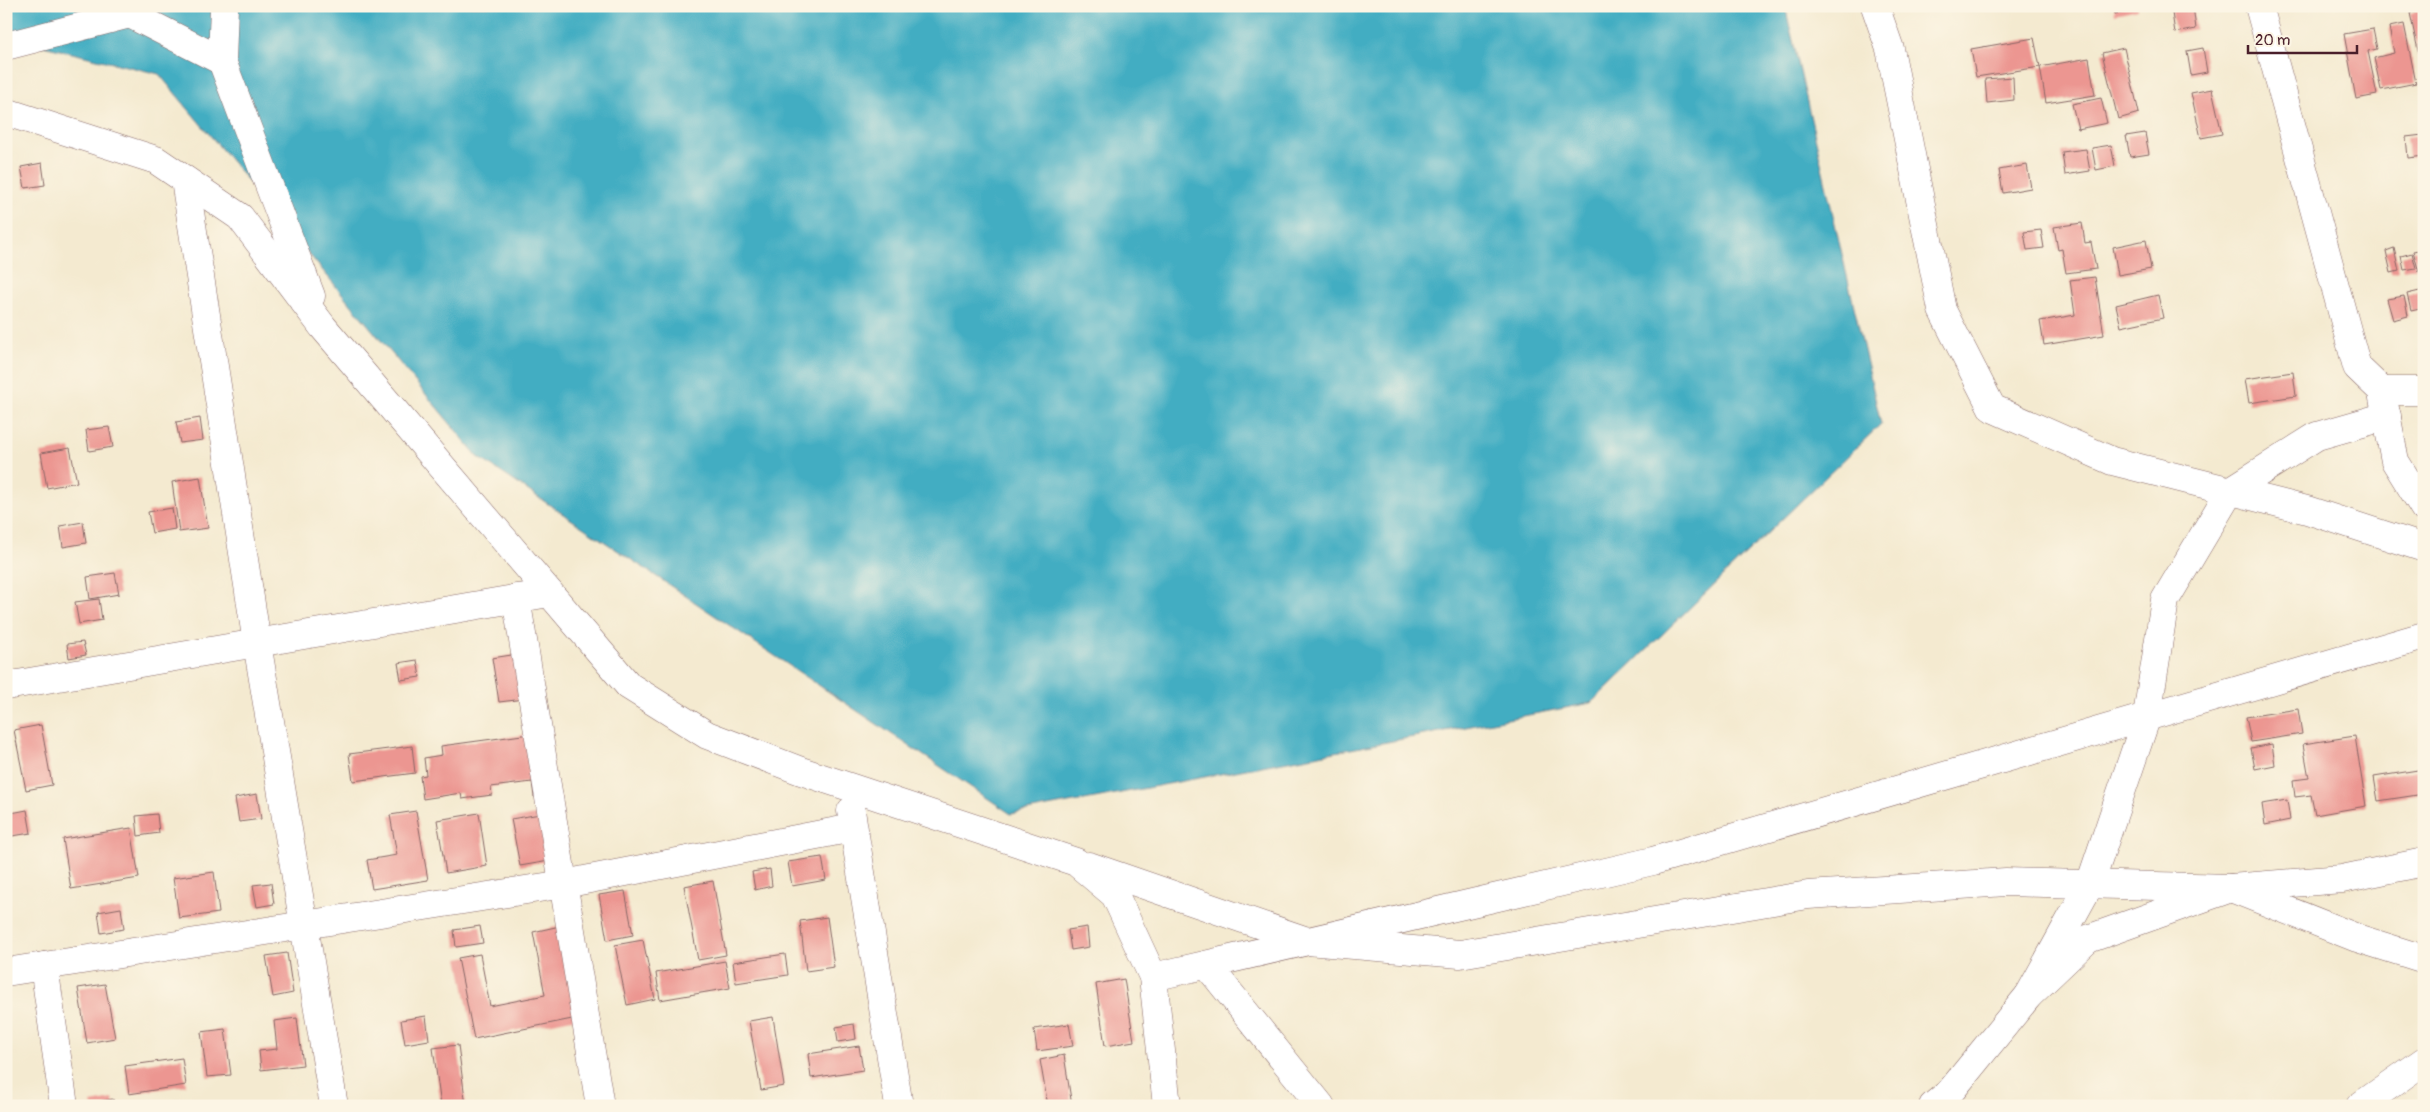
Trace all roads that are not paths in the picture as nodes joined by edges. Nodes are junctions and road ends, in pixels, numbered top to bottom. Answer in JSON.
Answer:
{"nodes":[{"id":1,"x":224,"y":6,"type":"edge"},
{"id":2,"x":1875,"y":6,"type":"edge"},
{"id":3,"x":2259,"y":6,"type":"edge"},
{"id":4,"x":6,"y":46,"type":"edge"},
{"id":5,"x":222,"y":61,"type":"junction"},
{"id":6,"x":6,"y":112,"type":"edge"},
{"id":7,"x":185,"y":180,"type":"junction"},
{"id":8,"x":323,"y":327,"type":"junction"},
{"id":9,"x":2424,"y":391,"type":"edge"},
{"id":10,"x":2384,"y":404,"type":"junction"},
{"id":11,"x":2230,"y":490,"type":"junction"},
{"id":12,"x":2424,"y":508,"type":"edge"},
{"id":13,"x":2424,"y":548,"type":"edge"},
{"id":14,"x":549,"y":593,"type":"junction"},
{"id":15,"x":516,"y":598,"type":"junction"},
{"id":16,"x":2424,"y":636,"type":"edge"},
{"id":17,"x":256,"y":643,"type":"junction"},
{"id":18,"x":6,"y":686,"type":"edge"},
{"id":19,"x":2148,"y":716,"type":"junction"},
{"id":20,"x":847,"y":786,"type":"junction"},
{"id":21,"x":853,"y":828,"type":"junction"},
{"id":22,"x":1076,"y":862,"type":"junction"},
{"id":23,"x":2424,"y":862,"type":"edge"},
{"id":24,"x":564,"y":884,"type":"junction"},
{"id":25,"x":2090,"y":884,"type":"junction"},
{"id":26,"x":2231,"y":888,"type":"junction"},
{"id":27,"x":304,"y":925,"type":"junction"},
{"id":28,"x":1307,"y":941,"type":"junction"},
{"id":29,"x":2424,"y":959,"type":"edge"},
{"id":30,"x":1208,"y":965,"type":"junction"},
{"id":31,"x":44,"y":966,"type":"junction"},
{"id":32,"x":6,"y":972,"type":"edge"},
{"id":33,"x":1153,"y":977,"type":"junction"},
{"id":34,"x":2029,"y":995,"type":"junction"},
{"id":35,"x":2424,"y":1061,"type":"edge"},
{"id":36,"x":64,"y":1106,"type":"edge"},
{"id":37,"x":334,"y":1106,"type":"edge"},
{"id":38,"x":600,"y":1106,"type":"edge"},
{"id":39,"x":899,"y":1106,"type":"edge"},
{"id":40,"x":1166,"y":1106,"type":"edge"},
{"id":41,"x":1321,"y":1106,"type":"edge"},
{"id":42,"x":1933,"y":1106,"type":"edge"},
{"id":43,"x":2360,"y":1106,"type":"edge"}],
"edges":[{"from":1,"to":5,"type":"street"},
{"from":2,"to":11,"type":"street"},
{"from":3,"to":10,"type":"street"},
{"from":4,"to":5,"type":"street"},
{"from":5,"to":8,"type":"street"},
{"from":6,"to":7,"type":"street"},
{"from":7,"to":8,"type":"street"},
{"from":7,"to":17,"type":"street"},
{"from":8,"to":14,"type":"street"},
{"from":9,"to":10,"type":"street"},
{"from":10,"to":11,"type":"street"},
{"from":10,"to":12,"type":"street"},
{"from":11,"to":13,"type":"street"},
{"from":11,"to":19,"type":"street"},
{"from":14,"to":15,"type":"street"},
{"from":14,"to":20,"type":"street"},
{"from":15,"to":17,"type":"street"},
{"from":15,"to":24,"type":"street"},
{"from":16,"to":19,"type":"street"},
{"from":17,"to":18,"type":"street"},
{"from":17,"to":27,"type":"street"},
{"from":19,"to":25,"type":"street"},
{"from":19,"to":28,"type":"street"},
{"from":20,"to":21,"type":"street"},
{"from":20,"to":22,"type":"street"},
{"from":21,"to":24,"type":"street"},
{"from":21,"to":39,"type":"street"},
{"from":22,"to":28,"type":"street"},
{"from":22,"to":33,"type":"street"},
{"from":23,"to":26,"type":"street"},
{"from":24,"to":27,"type":"street"},
{"from":24,"to":38,"type":"street"},
{"from":25,"to":26,"type":"street"},
{"from":25,"to":28,"type":"street"},
{"from":25,"to":34,"type":"street"},
{"from":26,"to":29,"type":"street"},
{"from":26,"to":34,"type":"street"},
{"from":27,"to":31,"type":"street"},
{"from":27,"to":37,"type":"street"},
{"from":28,"to":30,"type":"street"},
{"from":30,"to":33,"type":"street"},
{"from":30,"to":41,"type":"street"},
{"from":31,"to":32,"type":"street"},
{"from":31,"to":36,"type":"street"},
{"from":33,"to":40,"type":"street"},
{"from":34,"to":42,"type":"street"},
{"from":35,"to":43,"type":"street"}]}
